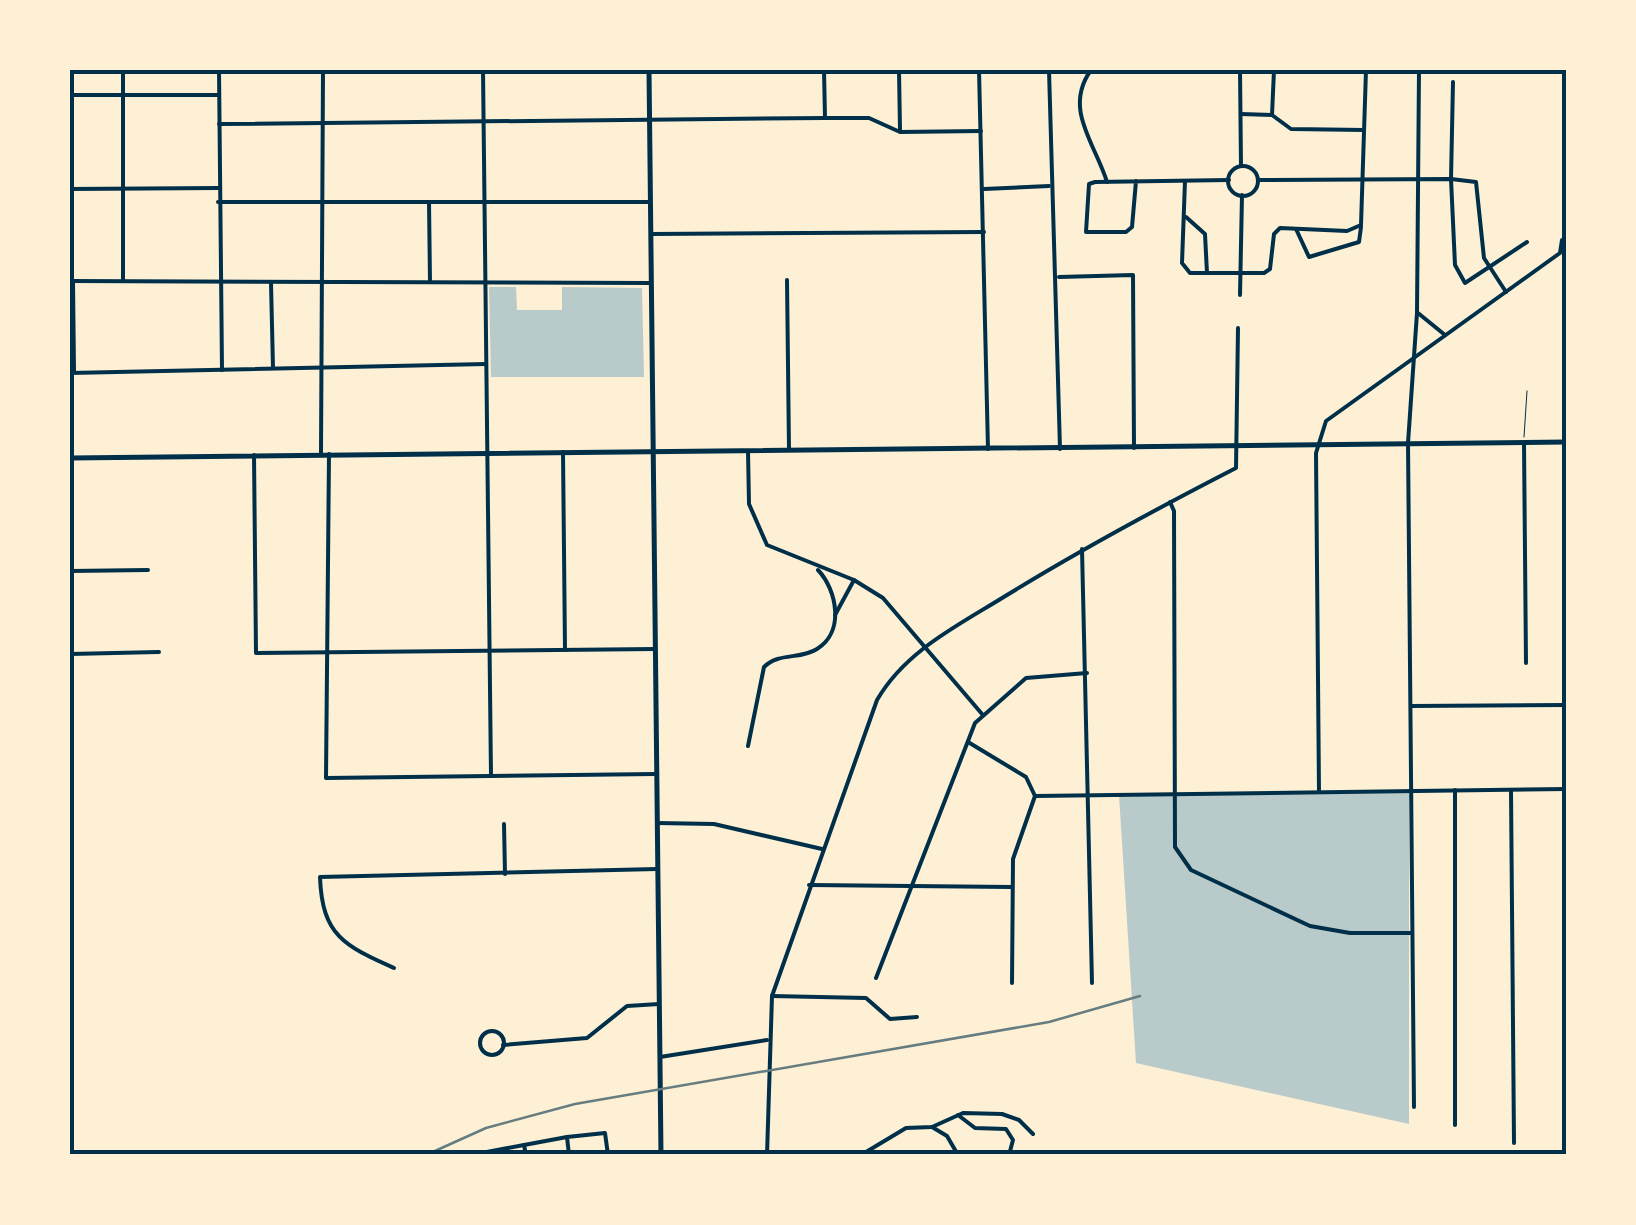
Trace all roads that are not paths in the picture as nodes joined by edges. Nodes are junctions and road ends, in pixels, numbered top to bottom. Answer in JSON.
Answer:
{"nodes":[{"id":1,"x":124,"y":70,"type":"edge"},
{"id":2,"x":220,"y":70,"type":"edge"},
{"id":3,"x":324,"y":70,"type":"edge"},
{"id":4,"x":483,"y":70,"type":"edge"},
{"id":5,"x":649,"y":70,"type":"edge"},
{"id":6,"x":824,"y":70,"type":"edge"},
{"id":7,"x":899,"y":70,"type":"edge"},
{"id":8,"x":979,"y":70,"type":"edge"},
{"id":9,"x":1049,"y":70,"type":"edge"},
{"id":10,"x":1090,"y":70,"type":"edge"},
{"id":11,"x":1240,"y":70,"type":"edge"},
{"id":12,"x":1274,"y":70,"type":"edge"},
{"id":13,"x":1366,"y":70,"type":"edge"},
{"id":14,"x":1419,"y":70,"type":"edge"},
{"id":15,"x":1453,"y":82,"type":"dead end"},
{"id":16,"x":124,"y":95,"type":"junction"},
{"id":17,"x":70,"y":96,"type":"edge"},
{"id":18,"x":219,"y":96,"type":"junction"},
{"id":19,"x":1241,"y":114,"type":"junction"},
{"id":20,"x":1272,"y":115,"type":"junction"},
{"id":21,"x":825,"y":118,"type":"junction"},
{"id":22,"x":484,"y":121,"type":"junction"},
{"id":23,"x":650,"y":121,"type":"junction"},
{"id":24,"x":323,"y":122,"type":"junction"},
{"id":25,"x":219,"y":124,"type":"junction"},
{"id":26,"x":1364,"y":130,"type":"junction"},
{"id":27,"x":981,"y":131,"type":"junction"},
{"id":28,"x":900,"y":132,"type":"junction"},
{"id":29,"x":1241,"y":166,"type":"junction"},
{"id":30,"x":1367,"y":178,"type":"junction"},
{"id":31,"x":1418,"y":179,"type":"junction"},
{"id":32,"x":1452,"y":179,"type":"junction"},
{"id":33,"x":1229,"y":180,"type":"junction"},
{"id":34,"x":1258,"y":180,"type":"junction"},
{"id":35,"x":1185,"y":181,"type":"junction"},
{"id":36,"x":1107,"y":182,"type":"junction"},
{"id":37,"x":1136,"y":182,"type":"junction"},
{"id":38,"x":1049,"y":186,"type":"junction"},
{"id":39,"x":218,"y":188,"type":"junction"},
{"id":40,"x":70,"y":189,"type":"edge"},
{"id":41,"x":123,"y":189,"type":"junction"},
{"id":42,"x":982,"y":189,"type":"junction"},
{"id":43,"x":1242,"y":195,"type":"junction"},
{"id":44,"x":218,"y":202,"type":"junction"},
{"id":45,"x":323,"y":202,"type":"junction"},
{"id":46,"x":429,"y":202,"type":"junction"},
{"id":47,"x":485,"y":202,"type":"junction"},
{"id":48,"x":650,"y":202,"type":"junction"},
{"id":49,"x":1184,"y":216,"type":"junction"},
{"id":50,"x":1361,"y":225,"type":"junction"},
{"id":51,"x":1296,"y":229,"type":"junction"},
{"id":52,"x":984,"y":232,"type":"junction"},
{"id":53,"x":651,"y":234,"type":"junction"},
{"id":54,"x":1562,"y":240,"type":"dead end"},
{"id":55,"x":1527,"y":242,"type":"dead end"},
{"id":56,"x":1491,"y":269,"type":"junction"},
{"id":57,"x":1240,"y":272,"type":"junction"},
{"id":58,"x":1207,"y":273,"type":"junction"},
{"id":59,"x":1058,"y":277,"type":"junction"},
{"id":60,"x":71,"y":280,"type":"edge"},
{"id":61,"x":123,"y":280,"type":"junction"},
{"id":62,"x":787,"y":280,"type":"dead end"},
{"id":63,"x":484,"y":281,"type":"junction"},
{"id":64,"x":220,"y":282,"type":"junction"},
{"id":65,"x":322,"y":282,"type":"junction"},
{"id":66,"x":430,"y":282,"type":"junction"},
{"id":67,"x":271,"y":283,"type":"junction"},
{"id":68,"x":651,"y":283,"type":"junction"},
{"id":69,"x":1506,"y":292,"type":"junction"},
{"id":70,"x":1240,"y":295,"type":"dead end"},
{"id":71,"x":1417,"y":313,"type":"junction"},
{"id":72,"x":1238,"y":328,"type":"dead end"},
{"id":73,"x":1445,"y":334,"type":"junction"},
{"id":74,"x":1413,"y":360,"type":"junction"},
{"id":75,"x":486,"y":364,"type":"junction"},
{"id":76,"x":322,"y":367,"type":"junction"},
{"id":77,"x":273,"y":368,"type":"junction"},
{"id":78,"x":222,"y":370,"type":"junction"},
{"id":79,"x":72,"y":373,"type":"edge"},
{"id":80,"x":1527,"y":391,"type":"dead end"},
{"id":81,"x":1566,"y":442,"type":"edge"},
{"id":82,"x":1408,"y":443,"type":"junction"},
{"id":83,"x":1524,"y":443,"type":"junction"},
{"id":84,"x":1235,"y":446,"type":"junction"},
{"id":85,"x":1317,"y":446,"type":"junction"},
{"id":86,"x":1060,"y":448,"type":"junction"},
{"id":87,"x":1134,"y":448,"type":"junction"},
{"id":88,"x":988,"y":449,"type":"junction"},
{"id":89,"x":789,"y":450,"type":"junction"},
{"id":90,"x":748,"y":451,"type":"junction"},
{"id":91,"x":563,"y":452,"type":"junction"},
{"id":92,"x":487,"y":453,"type":"junction"},
{"id":93,"x":652,"y":453,"type":"junction"},
{"id":94,"x":325,"y":454,"type":"junction"},
{"id":95,"x":254,"y":455,"type":"junction"},
{"id":96,"x":70,"y":458,"type":"edge"},
{"id":97,"x":1170,"y":502,"type":"junction"},
{"id":98,"x":1082,"y":549,"type":"junction"},
{"id":99,"x":814,"y":566,"type":"junction"},
{"id":100,"x":148,"y":570,"type":"dead end"},
{"id":101,"x":70,"y":571,"type":"edge"},
{"id":102,"x":854,"y":580,"type":"junction"},
{"id":103,"x":836,"y":615,"type":"junction"},
{"id":104,"x":925,"y":647,"type":"junction"},
{"id":105,"x":654,"y":649,"type":"junction"},
{"id":106,"x":490,"y":650,"type":"junction"},
{"id":107,"x":565,"y":650,"type":"junction"},
{"id":108,"x":159,"y":652,"type":"dead end"},
{"id":109,"x":328,"y":652,"type":"junction"},
{"id":110,"x":70,"y":654,"type":"edge"},
{"id":111,"x":1526,"y":663,"type":"dead end"},
{"id":112,"x":1087,"y":673,"type":"junction"},
{"id":113,"x":1566,"y":705,"type":"edge"},
{"id":114,"x":1411,"y":706,"type":"junction"},
{"id":115,"x":982,"y":714,"type":"junction"},
{"id":116,"x":968,"y":742,"type":"junction"},
{"id":117,"x":748,"y":746,"type":"dead end"},
{"id":118,"x":656,"y":774,"type":"junction"},
{"id":119,"x":491,"y":776,"type":"junction"},
{"id":120,"x":1566,"y":789,"type":"edge"},
{"id":121,"x":1410,"y":790,"type":"junction"},
{"id":122,"x":1455,"y":790,"type":"junction"},
{"id":123,"x":1511,"y":790,"type":"junction"},
{"id":124,"x":1319,"y":792,"type":"junction"},
{"id":125,"x":1176,"y":793,"type":"junction"},
{"id":126,"x":1089,"y":794,"type":"junction"},
{"id":127,"x":1035,"y":796,"type":"junction"},
{"id":128,"x":657,"y":823,"type":"junction"},
{"id":129,"x":504,"y":824,"type":"dead end"},
{"id":130,"x":822,"y":848,"type":"junction"},
{"id":131,"x":657,"y":869,"type":"junction"},
{"id":132,"x":504,"y":876,"type":"junction"},
{"id":133,"x":809,"y":885,"type":"junction"},
{"id":134,"x":911,"y":887,"type":"junction"},
{"id":135,"x":1012,"y":887,"type":"junction"},
{"id":136,"x":1412,"y":933,"type":"junction"},
{"id":137,"x":394,"y":968,"type":"dead end"},
{"id":138,"x":876,"y":978,"type":"dead end"},
{"id":139,"x":1012,"y":983,"type":"dead end"},
{"id":140,"x":1092,"y":984,"type":"dead end"},
{"id":141,"x":772,"y":996,"type":"junction"},
{"id":142,"x":659,"y":1004,"type":"junction"},
{"id":143,"x":917,"y":1017,"type":"dead end"},
{"id":144,"x":767,"y":1040,"type":"junction"},
{"id":145,"x":503,"y":1044,"type":"junction"},
{"id":146,"x":660,"y":1057,"type":"junction"},
{"id":147,"x":1414,"y":1106,"type":"dead end"},
{"id":148,"x":958,"y":1115,"type":"junction"},
{"id":149,"x":1455,"y":1125,"type":"dead end"},
{"id":150,"x":932,"y":1127,"type":"junction"},
{"id":151,"x":1033,"y":1134,"type":"dead end"},
{"id":152,"x":567,"y":1137,"type":"junction"},
{"id":153,"x":1514,"y":1143,"type":"dead end"},
{"id":154,"x":524,"y":1145,"type":"junction"},
{"id":155,"x":470,"y":1155,"type":"edge"},
{"id":156,"x":526,"y":1155,"type":"edge"},
{"id":157,"x":569,"y":1155,"type":"edge"},
{"id":158,"x":608,"y":1155,"type":"edge"},
{"id":159,"x":660,"y":1155,"type":"edge"},
{"id":160,"x":767,"y":1155,"type":"edge"},
{"id":161,"x":861,"y":1155,"type":"edge"},
{"id":162,"x":958,"y":1155,"type":"edge"},
{"id":163,"x":1009,"y":1155,"type":"edge"}],
"edges":[{"from":1,"to":16,"type":"street"},
{"from":2,"to":18,"type":"street"},
{"from":3,"to":24,"type":"street"},
{"from":4,"to":22,"type":"street"},
{"from":5,"to":23,"type":"main road"},
{"from":6,"to":21,"type":"street"},
{"from":7,"to":28,"type":"street"},
{"from":8,"to":27,"type":"street"},
{"from":9,"to":38,"type":"street"},
{"from":10,"to":36,"type":"street"},
{"from":11,"to":19,"type":"street"},
{"from":12,"to":20,"type":"street"},
{"from":13,"to":26,"type":"street"},
{"from":14,"to":31,"type":"street"},
{"from":15,"to":32,"type":"street"},
{"from":16,"to":17,"type":"street"},
{"from":16,"to":18,"type":"street"},
{"from":16,"to":41,"type":"street"},
{"from":18,"to":25,"type":"street"},
{"from":19,"to":20,"type":"street"},
{"from":19,"to":29,"type":"street"},
{"from":20,"to":26,"type":"street"},
{"from":21,"to":23,"type":"street"},
{"from":21,"to":28,"type":"street"},
{"from":22,"to":23,"type":"street"},
{"from":22,"to":24,"type":"street"},
{"from":22,"to":47,"type":"street"},
{"from":23,"to":48,"type":"main road"},
{"from":24,"to":25,"type":"street"},
{"from":24,"to":45,"type":"street"},
{"from":25,"to":39,"type":"street"},
{"from":26,"to":30,"type":"street"},
{"from":27,"to":28,"type":"street"},
{"from":27,"to":42,"type":"street"},
{"from":29,"to":33,"type":"street"},
{"from":29,"to":34,"type":"street"},
{"from":30,"to":31,"type":"street"},
{"from":30,"to":34,"type":"street"},
{"from":30,"to":50,"type":"street"},
{"from":31,"to":32,"type":"street"},
{"from":31,"to":71,"type":"street"},
{"from":32,"to":56,"type":"street"},
{"from":32,"to":56,"type":"street"},
{"from":33,"to":35,"type":"street"},
{"from":33,"to":43,"type":"street"},
{"from":34,"to":43,"type":"street"},
{"from":35,"to":37,"type":"street"},
{"from":35,"to":49,"type":"street"},
{"from":36,"to":37,"type":"street"},
{"from":36,"to":37,"type":"street"},
{"from":38,"to":42,"type":"street"},
{"from":38,"to":59,"type":"street"},
{"from":39,"to":41,"type":"street"},
{"from":39,"to":44,"type":"street"},
{"from":40,"to":41,"type":"street"},
{"from":41,"to":61,"type":"street"},
{"from":42,"to":52,"type":"street"},
{"from":43,"to":57,"type":"street"},
{"from":44,"to":45,"type":"street"},
{"from":44,"to":64,"type":"street"},
{"from":45,"to":46,"type":"street"},
{"from":45,"to":65,"type":"street"},
{"from":46,"to":47,"type":"street"},
{"from":46,"to":66,"type":"street"},
{"from":47,"to":48,"type":"street"},
{"from":47,"to":63,"type":"street"},
{"from":48,"to":53,"type":"main road"},
{"from":49,"to":58,"type":"street"},
{"from":49,"to":58,"type":"street"},
{"from":50,"to":51,"type":"street"},
{"from":50,"to":51,"type":"street"},
{"from":51,"to":57,"type":"street"},
{"from":52,"to":53,"type":"street"},
{"from":52,"to":88,"type":"street"},
{"from":53,"to":68,"type":"main road"},
{"from":54,"to":69,"type":"street"},
{"from":55,"to":56,"type":"street"},
{"from":56,"to":69,"type":"street"},
{"from":57,"to":58,"type":"street"},
{"from":57,"to":70,"type":"street"},
{"from":59,"to":86,"type":"street"},
{"from":59,"to":87,"type":"street"},
{"from":60,"to":61,"type":"street"},
{"from":60,"to":79,"type":"street"},
{"from":61,"to":64,"type":"street"},
{"from":62,"to":89,"type":"street"},
{"from":63,"to":66,"type":"street"},
{"from":63,"to":68,"type":"street"},
{"from":63,"to":75,"type":"street"},
{"from":64,"to":67,"type":"street"},
{"from":64,"to":78,"type":"street"},
{"from":65,"to":66,"type":"street"},
{"from":65,"to":67,"type":"street"},
{"from":65,"to":76,"type":"street"},
{"from":67,"to":77,"type":"street"},
{"from":68,"to":93,"type":"main road"},
{"from":69,"to":73,"type":"street"},
{"from":71,"to":73,"type":"street"},
{"from":71,"to":74,"type":"street"},
{"from":72,"to":84,"type":"street"},
{"from":73,"to":74,"type":"street"},
{"from":74,"to":82,"type":"street"},
{"from":74,"to":85,"type":"street"},
{"from":75,"to":76,"type":"street"},
{"from":75,"to":92,"type":"street"},
{"from":76,"to":77,"type":"street"},
{"from":76,"to":94,"type":"street"},
{"from":77,"to":78,"type":"street"},
{"from":78,"to":79,"type":"street"},
{"from":80,"to":83,"type":"lane"},
{"from":81,"to":83,"type":"main road"},
{"from":82,"to":83,"type":"main road"},
{"from":82,"to":85,"type":"main road"},
{"from":82,"to":114,"type":"street"},
{"from":83,"to":111,"type":"street"},
{"from":84,"to":85,"type":"main road"},
{"from":84,"to":87,"type":"main road"},
{"from":84,"to":97,"type":"street"},
{"from":85,"to":124,"type":"street"},
{"from":86,"to":87,"type":"main road"},
{"from":86,"to":88,"type":"main road"},
{"from":88,"to":89,"type":"main road"},
{"from":89,"to":90,"type":"main road"},
{"from":90,"to":93,"type":"main road"},
{"from":90,"to":99,"type":"street"},
{"from":91,"to":92,"type":"main road"},
{"from":91,"to":93,"type":"main road"},
{"from":91,"to":107,"type":"street"},
{"from":92,"to":94,"type":"main road"},
{"from":92,"to":106,"type":"street"},
{"from":93,"to":105,"type":"main road"},
{"from":94,"to":95,"type":"main road"},
{"from":94,"to":109,"type":"street"},
{"from":95,"to":96,"type":"main road"},
{"from":95,"to":109,"type":"street"},
{"from":97,"to":98,"type":"street"},
{"from":97,"to":125,"type":"street"},
{"from":98,"to":104,"type":"street"},
{"from":98,"to":112,"type":"street"},
{"from":99,"to":102,"type":"street"},
{"from":99,"to":103,"type":"street"},
{"from":100,"to":101,"type":"street"},
{"from":102,"to":103,"type":"street"},
{"from":102,"to":104,"type":"street"},
{"from":103,"to":117,"type":"street"},
{"from":104,"to":115,"type":"street"},
{"from":104,"to":130,"type":"street"},
{"from":105,"to":107,"type":"street"},
{"from":105,"to":118,"type":"main road"},
{"from":106,"to":107,"type":"street"},
{"from":106,"to":109,"type":"street"},
{"from":106,"to":119,"type":"street"},
{"from":108,"to":110,"type":"street"},
{"from":109,"to":119,"type":"street"},
{"from":112,"to":115,"type":"street"},
{"from":112,"to":126,"type":"street"},
{"from":113,"to":114,"type":"street"},
{"from":114,"to":121,"type":"street"},
{"from":115,"to":116,"type":"street"},
{"from":116,"to":127,"type":"street"},
{"from":116,"to":134,"type":"street"},
{"from":118,"to":119,"type":"street"},
{"from":118,"to":128,"type":"main road"},
{"from":120,"to":123,"type":"street"},
{"from":121,"to":122,"type":"street"},
{"from":121,"to":124,"type":"street"},
{"from":121,"to":136,"type":"street"},
{"from":122,"to":123,"type":"street"},
{"from":122,"to":149,"type":"street"},
{"from":123,"to":153,"type":"street"},
{"from":124,"to":125,"type":"street"},
{"from":125,"to":126,"type":"street"},
{"from":125,"to":136,"type":"street"},
{"from":126,"to":127,"type":"street"},
{"from":126,"to":140,"type":"street"},
{"from":127,"to":135,"type":"street"},
{"from":128,"to":130,"type":"street"},
{"from":128,"to":131,"type":"main road"},
{"from":129,"to":132,"type":"street"},
{"from":130,"to":133,"type":"street"},
{"from":131,"to":132,"type":"street"},
{"from":131,"to":142,"type":"main road"},
{"from":132,"to":137,"type":"street"},
{"from":133,"to":134,"type":"street"},
{"from":133,"to":141,"type":"street"},
{"from":134,"to":135,"type":"street"},
{"from":134,"to":138,"type":"street"},
{"from":135,"to":139,"type":"street"},
{"from":136,"to":147,"type":"street"},
{"from":141,"to":143,"type":"street"},
{"from":141,"to":144,"type":"street"},
{"from":142,"to":145,"type":"street"},
{"from":142,"to":146,"type":"main road"},
{"from":144,"to":146,"type":"street"},
{"from":144,"to":160,"type":"street"},
{"from":145,"to":145,"type":"street"},
{"from":146,"to":159,"type":"main road"},
{"from":148,"to":150,"type":"street"},
{"from":148,"to":151,"type":"street"},
{"from":148,"to":163,"type":"street"},
{"from":150,"to":161,"type":"street"},
{"from":150,"to":162,"type":"street"},
{"from":152,"to":154,"type":"street"},
{"from":152,"to":157,"type":"street"},
{"from":152,"to":158,"type":"street"},
{"from":154,"to":155,"type":"street"},
{"from":154,"to":156,"type":"street"}]}
